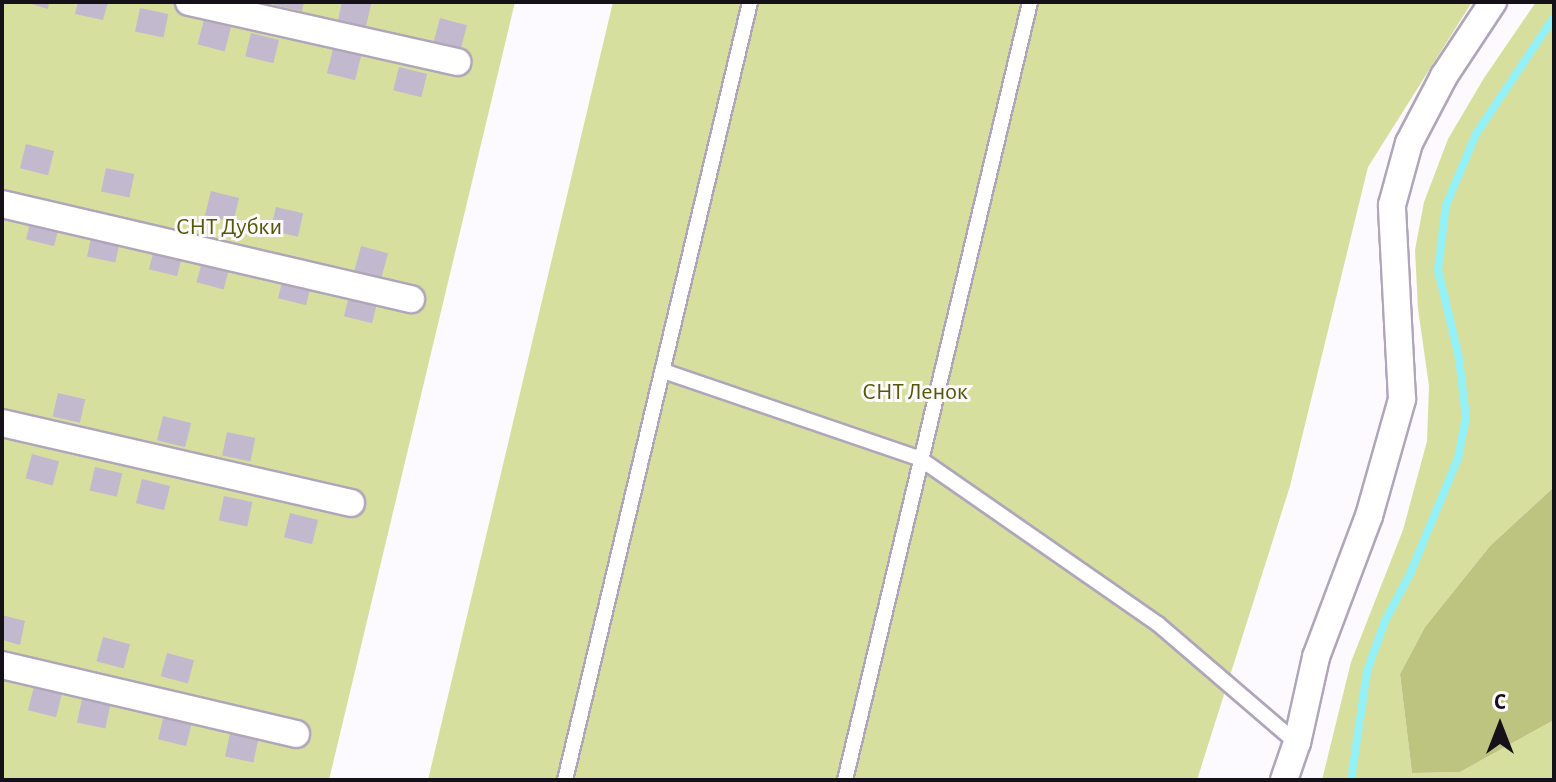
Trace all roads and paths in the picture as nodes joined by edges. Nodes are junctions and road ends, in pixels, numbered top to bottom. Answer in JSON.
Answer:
{"nodes":[{"id":1,"x":189,"y":2,"type":"edge"},
{"id":2,"x":750,"y":2,"type":"edge"},
{"id":3,"x":1030,"y":2,"type":"edge"},
{"id":4,"x":1493,"y":2,"type":"edge"},
{"id":5,"x":457,"y":62,"type":"dead end"},
{"id":6,"x":2,"y":204,"type":"edge"},
{"id":7,"x":411,"y":299,"type":"dead end"},
{"id":8,"x":663,"y":371,"type":"junction"},
{"id":9,"x":2,"y":423,"type":"edge"},
{"id":10,"x":919,"y":458,"type":"junction"},
{"id":11,"x":351,"y":503,"type":"dead end"},
{"id":12,"x":2,"y":665,"type":"edge"},
{"id":13,"x":296,"y":734,"type":"dead end"},
{"id":14,"x":1297,"y":743,"type":"junction"},
{"id":15,"x":565,"y":780,"type":"edge"},
{"id":16,"x":845,"y":780,"type":"edge"},
{"id":17,"x":1284,"y":780,"type":"edge"}],
"edges":[{"from":1,"to":5,"type":"street"},
{"from":2,"to":8,"type":"lane"},
{"from":3,"to":10,"type":"lane"},
{"from":4,"to":14,"type":"street"},
{"from":6,"to":7,"type":"street"},
{"from":8,"to":10,"type":"lane"},
{"from":8,"to":15,"type":"lane"},
{"from":9,"to":11,"type":"street"},
{"from":10,"to":14,"type":"lane"},
{"from":10,"to":16,"type":"lane"},
{"from":12,"to":13,"type":"street"},
{"from":14,"to":17,"type":"street"}]}
